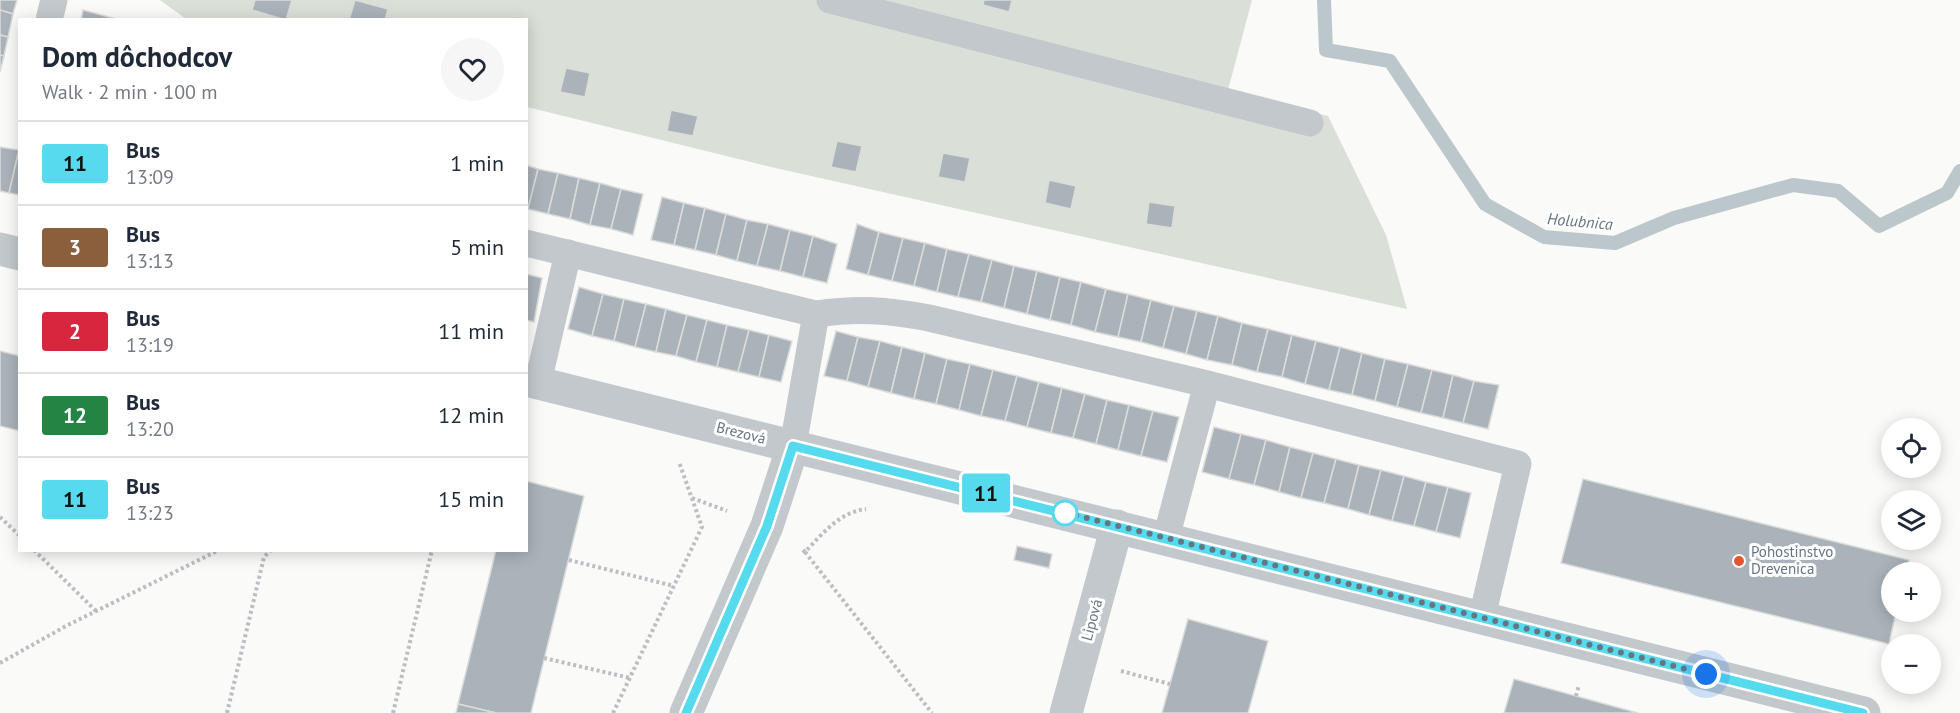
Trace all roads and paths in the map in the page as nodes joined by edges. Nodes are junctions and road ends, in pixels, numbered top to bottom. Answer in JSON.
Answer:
{"nodes":[{"id":1,"x":54,"y":0,"type":"edge"},
{"id":2,"x":830,"y":0,"type":"edge"},
{"id":3,"x":50,"y":18,"type":"edge"},
{"id":4,"x":1310,"y":123,"type":"dead end"},
{"id":5,"x":528,"y":243,"type":"edge"},
{"id":6,"x":0,"y":249,"type":"edge"},
{"id":7,"x":568,"y":253,"type":"junction"},
{"id":8,"x":18,"y":254,"type":"edge"},
{"id":9,"x":816,"y":314,"type":"junction"},
{"id":10,"x":532,"y":381,"type":"edge"},
{"id":11,"x":1207,"y":384,"type":"junction"},
{"id":12,"x":793,"y":446,"type":"junction"},
{"id":13,"x":669,"y":456,"type":"dead end"},
{"id":14,"x":0,"y":517,"type":"edge"},
{"id":15,"x":1117,"y":526,"type":"junction"},
{"id":16,"x":18,"y":534,"type":"edge"},
{"id":17,"x":1166,"y":538,"type":"junction"},
{"id":18,"x":36,"y":552,"type":"edge"},
{"id":19,"x":215,"y":552,"type":"edge"},
{"id":20,"x":269,"y":552,"type":"edge"},
{"id":21,"x":432,"y":552,"type":"edge"},
{"id":22,"x":805,"y":552,"type":"dead end"},
{"id":23,"x":568,"y":560,"type":"dead end"},
{"id":24,"x":674,"y":586,"type":"junction"},
{"id":25,"x":96,"y":611,"type":"junction"},
{"id":26,"x":1482,"y":617,"type":"junction"},
{"id":27,"x":544,"y":658,"type":"dead end"},
{"id":28,"x":1081,"y":660,"type":"junction"},
{"id":29,"x":0,"y":663,"type":"edge"},
{"id":30,"x":630,"y":678,"type":"junction"},
{"id":31,"x":1170,"y":684,"type":"dead end"},
{"id":32,"x":227,"y":713,"type":"edge"},
{"id":33,"x":393,"y":713,"type":"edge"},
{"id":34,"x":613,"y":713,"type":"edge"},
{"id":35,"x":686,"y":713,"type":"edge"},
{"id":36,"x":932,"y":713,"type":"edge"},
{"id":37,"x":1066,"y":713,"type":"edge"},
{"id":38,"x":1864,"y":713,"type":"edge"}],
"edges":[{"from":1,"to":3,"type":"lane"},
{"from":2,"to":4,"type":"lane"},
{"from":5,"to":7,"type":"lane"},
{"from":6,"to":8,"type":"street"},
{"from":7,"to":9,"type":"lane"},
{"from":7,"to":10,"type":"lane"},
{"from":9,"to":11,"type":"lane"},
{"from":9,"to":12,"type":"lane"},
{"from":10,"to":12,"type":"street","name":"Brezová"},
{"from":11,"to":17,"type":"lane"},
{"from":11,"to":26,"type":"lane"},
{"from":12,"to":15,"type":"street","name":"Brezová"},
{"from":12,"to":35,"type":"street"},
{"from":13,"to":24,"type":"path"},
{"from":14,"to":16,"type":"path"},
{"from":15,"to":17,"type":"street","name":"Brezová"},
{"from":15,"to":28,"type":"street","name":"Lipová"},
{"from":17,"to":26,"type":"street","name":"Brezová"},
{"from":18,"to":25,"type":"path"},
{"from":19,"to":25,"type":"path"},
{"from":20,"to":32,"type":"path"},
{"from":21,"to":33,"type":"path"},
{"from":22,"to":36,"type":"path"},
{"from":23,"to":24,"type":"path"},
{"from":24,"to":30,"type":"path"},
{"from":25,"to":29,"type":"path"},
{"from":26,"to":38,"type":"street","name":"Brezová"},
{"from":27,"to":30,"type":"path"},
{"from":28,"to":31,"type":"path"},
{"from":28,"to":37,"type":"street","name":"Lipová"},
{"from":30,"to":34,"type":"path"}]}
